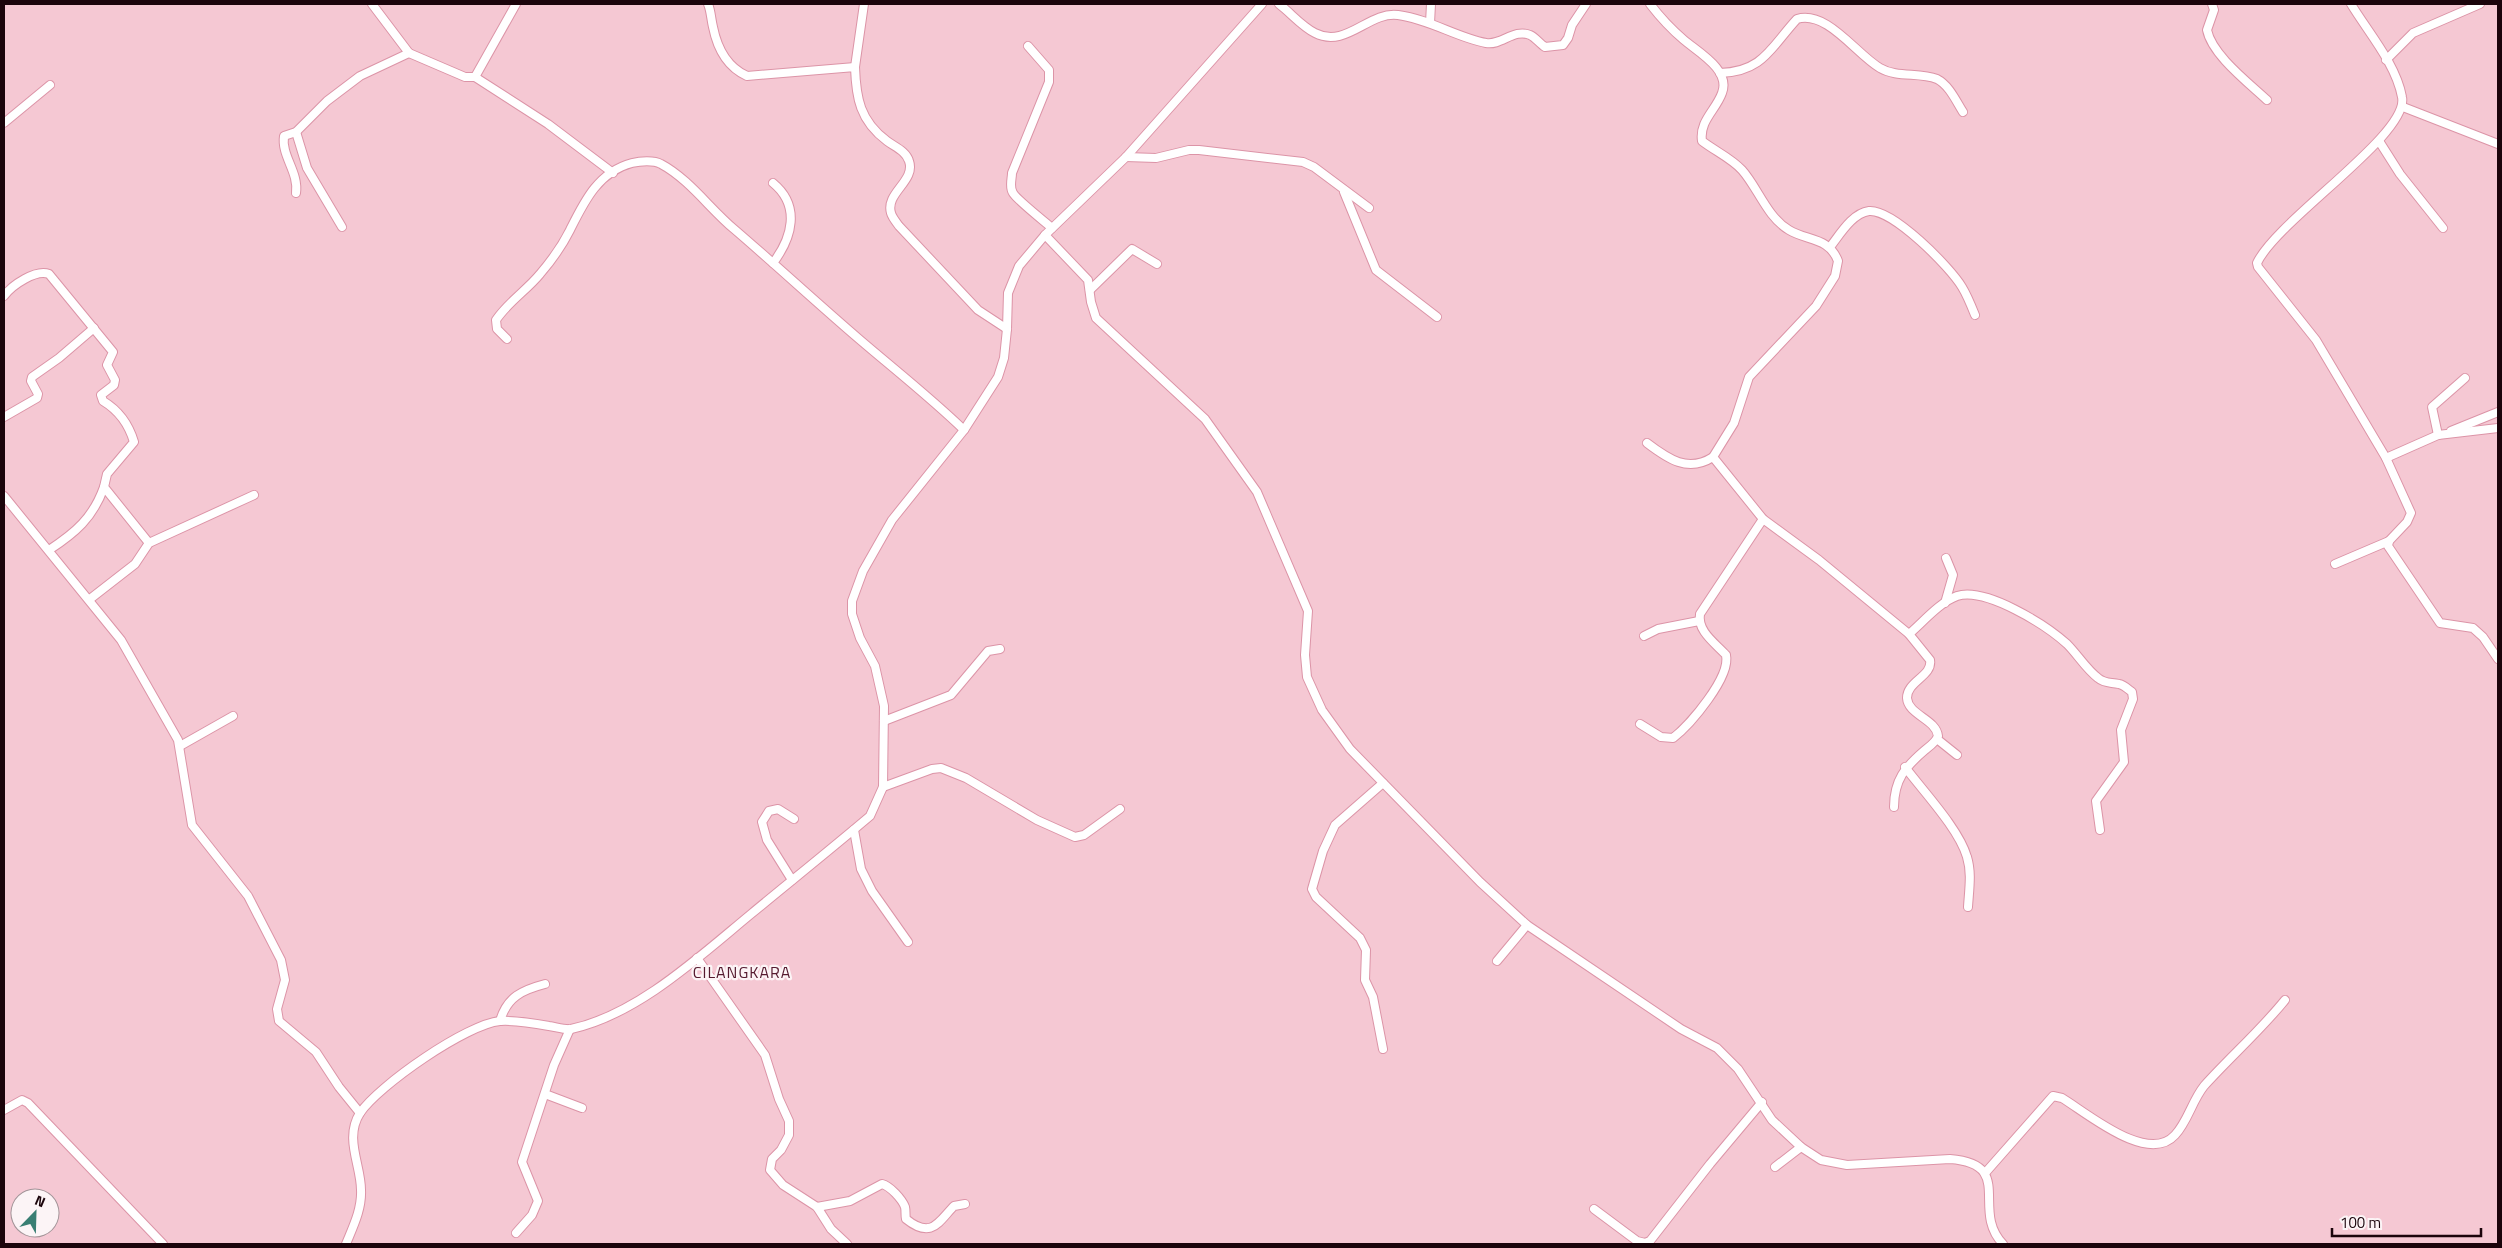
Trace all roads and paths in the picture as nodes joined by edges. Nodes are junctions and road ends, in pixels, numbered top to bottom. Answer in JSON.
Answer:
{"nodes":[{"id":1,"x":372,"y":4,"type":"edge"},
{"id":2,"x":516,"y":4,"type":"edge"},
{"id":3,"x":708,"y":4,"type":"edge"},
{"id":4,"x":864,"y":4,"type":"edge"},
{"id":5,"x":1262,"y":4,"type":"edge"},
{"id":6,"x":1279,"y":4,"type":"edge"},
{"id":7,"x":1431,"y":4,"type":"edge"},
{"id":8,"x":1586,"y":4,"type":"edge"},
{"id":9,"x":1650,"y":4,"type":"edge"},
{"id":10,"x":2212,"y":4,"type":"edge"},
{"id":11,"x":2351,"y":4,"type":"edge"},
{"id":12,"x":2480,"y":4,"type":"edge"},
{"id":13,"x":1430,"y":20,"type":"junction"},
{"id":14,"x":1028,"y":46,"type":"dead end"},
{"id":15,"x":409,"y":53,"type":"junction"},
{"id":16,"x":2386,"y":60,"type":"junction"},
{"id":17,"x":855,"y":67,"type":"junction"},
{"id":18,"x":1720,"y":73,"type":"junction"},
{"id":19,"x":475,"y":77,"type":"junction"},
{"id":20,"x":50,"y":85,"type":"dead end"},
{"id":21,"x":2267,"y":100,"type":"dead end"},
{"id":22,"x":2403,"y":107,"type":"junction"},
{"id":23,"x":1963,"y":112,"type":"dead end"},
{"id":24,"x":4,"y":122,"type":"edge"},
{"id":25,"x":296,"y":132,"type":"junction"},
{"id":26,"x":2379,"y":142,"type":"junction"},
{"id":27,"x":2498,"y":144,"type":"edge"},
{"id":28,"x":1126,"y":157,"type":"junction"},
{"id":29,"x":612,"y":172,"type":"junction"},
{"id":30,"x":773,"y":183,"type":"dead end"},
{"id":31,"x":1343,"y":190,"type":"junction"},
{"id":32,"x":296,"y":193,"type":"dead end"},
{"id":33,"x":1369,"y":208,"type":"dead end"},
{"id":34,"x":342,"y":227,"type":"dead end"},
{"id":35,"x":1052,"y":228,"type":"junction"},
{"id":36,"x":2443,"y":228,"type":"dead end"},
{"id":37,"x":1046,"y":235,"type":"junction"},
{"id":38,"x":1830,"y":247,"type":"junction"},
{"id":39,"x":773,"y":263,"type":"junction"},
{"id":40,"x":1157,"y":264,"type":"dead end"},
{"id":41,"x":1090,"y":290,"type":"junction"},
{"id":42,"x":4,"y":296,"type":"edge"},
{"id":43,"x":1975,"y":314,"type":"dead end"},
{"id":44,"x":1437,"y":317,"type":"dead end"},
{"id":45,"x":94,"y":328,"type":"junction"},
{"id":46,"x":1007,"y":329,"type":"junction"},
{"id":47,"x":507,"y":339,"type":"dead end"},
{"id":48,"x":2465,"y":378,"type":"dead end"},
{"id":49,"x":2498,"y":412,"type":"edge"},
{"id":50,"x":4,"y":417,"type":"edge"},
{"id":51,"x":2498,"y":428,"type":"edge"},
{"id":52,"x":964,"y":430,"type":"junction"},
{"id":53,"x":2442,"y":434,"type":"junction"},
{"id":54,"x":1646,"y":443,"type":"dead end"},
{"id":55,"x":1713,"y":457,"type":"junction"},
{"id":56,"x":2386,"y":458,"type":"junction"},
{"id":57,"x":104,"y":487,"type":"junction"},
{"id":58,"x":254,"y":495,"type":"dead end"},
{"id":59,"x":4,"y":496,"type":"edge"},
{"id":60,"x":1763,"y":519,"type":"junction"},
{"id":61,"x":2390,"y":541,"type":"junction"},
{"id":62,"x":150,"y":543,"type":"junction"},
{"id":63,"x":49,"y":550,"type":"junction"},
{"id":64,"x":1946,"y":558,"type":"dead end"},
{"id":65,"x":2335,"y":564,"type":"dead end"},
{"id":66,"x":90,"y":599,"type":"junction"},
{"id":67,"x":1945,"y":603,"type":"junction"},
{"id":68,"x":1699,"y":621,"type":"junction"},
{"id":69,"x":1910,"y":634,"type":"junction"},
{"id":70,"x":1644,"y":636,"type":"dead end"},
{"id":71,"x":1000,"y":649,"type":"dead end"},
{"id":72,"x":2498,"y":658,"type":"edge"},
{"id":73,"x":234,"y":716,"type":"dead end"},
{"id":74,"x":884,"y":721,"type":"junction"},
{"id":75,"x":1640,"y":724,"type":"dead end"},
{"id":76,"x":1937,"y":739,"type":"junction"},
{"id":77,"x":180,"y":746,"type":"junction"},
{"id":78,"x":1957,"y":754,"type":"dead end"},
{"id":79,"x":1905,"y":767,"type":"junction"},
{"id":80,"x":1383,"y":783,"type":"junction"},
{"id":81,"x":883,"y":787,"type":"junction"},
{"id":82,"x":1894,"y":807,"type":"dead end"},
{"id":83,"x":1120,"y":809,"type":"dead end"},
{"id":84,"x":794,"y":819,"type":"dead end"},
{"id":85,"x":854,"y":830,"type":"junction"},
{"id":86,"x":2100,"y":830,"type":"dead end"},
{"id":87,"x":792,"y":880,"type":"junction"},
{"id":88,"x":1968,"y":907,"type":"dead end"},
{"id":89,"x":1527,"y":925,"type":"junction"},
{"id":90,"x":908,"y":942,"type":"dead end"},
{"id":91,"x":697,"y":958,"type":"junction"},
{"id":92,"x":1497,"y":961,"type":"dead end"},
{"id":93,"x":545,"y":984,"type":"dead end"},
{"id":94,"x":2285,"y":1000,"type":"dead end"},
{"id":95,"x":500,"y":1021,"type":"junction"},
{"id":96,"x":570,"y":1029,"type":"junction"},
{"id":97,"x":1383,"y":1048,"type":"dead end"},
{"id":98,"x":545,"y":1094,"type":"junction"},
{"id":99,"x":1762,"y":1102,"type":"junction"},
{"id":100,"x":582,"y":1108,"type":"dead end"},
{"id":101,"x":4,"y":1110,"type":"edge"},
{"id":102,"x":360,"y":1113,"type":"junction"},
{"id":103,"x":1801,"y":1147,"type":"junction"},
{"id":104,"x":1775,"y":1167,"type":"dead end"},
{"id":105,"x":1986,"y":1172,"type":"junction"},
{"id":106,"x":966,"y":1204,"type":"dead end"},
{"id":107,"x":818,"y":1207,"type":"junction"},
{"id":108,"x":1594,"y":1209,"type":"dead end"},
{"id":109,"x":516,"y":1232,"type":"dead end"},
{"id":110,"x":163,"y":1244,"type":"edge"},
{"id":111,"x":346,"y":1244,"type":"edge"},
{"id":112,"x":847,"y":1244,"type":"edge"},
{"id":113,"x":2003,"y":1244,"type":"edge"}],
"edges":[{"from":1,"to":15,"type":"street"},
{"from":2,"to":19,"type":"street"},
{"from":3,"to":17,"type":"street"},
{"from":4,"to":17,"type":"street"},
{"from":5,"to":28,"type":"street"},
{"from":6,"to":13,"type":"street"},
{"from":7,"to":13,"type":"street"},
{"from":8,"to":13,"type":"street"},
{"from":9,"to":18,"type":"street"},
{"from":10,"to":21,"type":"street"},
{"from":11,"to":16,"type":"street"},
{"from":12,"to":16,"type":"street"},
{"from":14,"to":35,"type":"street"},
{"from":15,"to":19,"type":"street"},
{"from":15,"to":25,"type":"street"},
{"from":16,"to":22,"type":"street"},
{"from":17,"to":46,"type":"street"},
{"from":18,"to":23,"type":"street"},
{"from":18,"to":38,"type":"street"},
{"from":19,"to":29,"type":"street"},
{"from":20,"to":24,"type":"street"},
{"from":22,"to":26,"type":"street"},
{"from":22,"to":27,"type":"street"},
{"from":25,"to":32,"type":"street"},
{"from":25,"to":34,"type":"street"},
{"from":26,"to":36,"type":"street"},
{"from":26,"to":56,"type":"street"},
{"from":28,"to":31,"type":"street"},
{"from":28,"to":35,"type":"street"},
{"from":29,"to":39,"type":"street"},
{"from":29,"to":47,"type":"street"},
{"from":30,"to":39,"type":"street"},
{"from":31,"to":33,"type":"street"},
{"from":31,"to":44,"type":"street"},
{"from":35,"to":37,"type":"street"},
{"from":37,"to":41,"type":"street"},
{"from":37,"to":46,"type":"street"},
{"from":38,"to":43,"type":"street"},
{"from":38,"to":55,"type":"street"},
{"from":39,"to":52,"type":"street"},
{"from":40,"to":41,"type":"street"},
{"from":41,"to":80,"type":"street"},
{"from":42,"to":45,"type":"street"},
{"from":45,"to":50,"type":"street"},
{"from":45,"to":57,"type":"street"},
{"from":46,"to":52,"type":"street"},
{"from":48,"to":53,"type":"street"},
{"from":49,"to":53,"type":"street"},
{"from":51,"to":53,"type":"street"},
{"from":52,"to":74,"type":"street"},
{"from":53,"to":56,"type":"street"},
{"from":54,"to":55,"type":"street"},
{"from":55,"to":60,"type":"street"},
{"from":56,"to":61,"type":"street"},
{"from":57,"to":62,"type":"street"},
{"from":57,"to":63,"type":"street"},
{"from":58,"to":62,"type":"street"},
{"from":59,"to":63,"type":"street"},
{"from":60,"to":68,"type":"street"},
{"from":60,"to":69,"type":"street"},
{"from":61,"to":65,"type":"street"},
{"from":61,"to":72,"type":"street"},
{"from":62,"to":66,"type":"street"},
{"from":63,"to":66,"type":"street"},
{"from":64,"to":67,"type":"street"},
{"from":66,"to":77,"type":"street"},
{"from":67,"to":69,"type":"street"},
{"from":67,"to":86,"type":"street"},
{"from":68,"to":70,"type":"street"},
{"from":68,"to":75,"type":"street"},
{"from":69,"to":76,"type":"street"},
{"from":71,"to":74,"type":"street"},
{"from":73,"to":77,"type":"street"},
{"from":74,"to":81,"type":"street"},
{"from":76,"to":78,"type":"street"},
{"from":76,"to":79,"type":"street"},
{"from":77,"to":102,"type":"street"},
{"from":79,"to":82,"type":"street"},
{"from":79,"to":88,"type":"street"},
{"from":80,"to":89,"type":"street"},
{"from":80,"to":97,"type":"street"},
{"from":81,"to":83,"type":"street"},
{"from":81,"to":85,"type":"street"},
{"from":84,"to":87,"type":"street"},
{"from":85,"to":87,"type":"street"},
{"from":85,"to":90,"type":"street"},
{"from":87,"to":91,"type":"street"},
{"from":89,"to":92,"type":"street"},
{"from":89,"to":99,"type":"street"},
{"from":91,"to":96,"type":"street"},
{"from":91,"to":107,"type":"street"},
{"from":93,"to":95,"type":"street"},
{"from":94,"to":105,"type":"street"},
{"from":95,"to":96,"type":"street"},
{"from":95,"to":102,"type":"street"},
{"from":96,"to":98,"type":"street"},
{"from":98,"to":100,"type":"street"},
{"from":98,"to":109,"type":"street"},
{"from":99,"to":103,"type":"street"},
{"from":99,"to":108,"type":"street"},
{"from":101,"to":110,"type":"street"},
{"from":102,"to":111,"type":"street"},
{"from":103,"to":104,"type":"street"},
{"from":103,"to":105,"type":"street"},
{"from":105,"to":113,"type":"street"},
{"from":106,"to":107,"type":"street"},
{"from":107,"to":112,"type":"street"}]}
